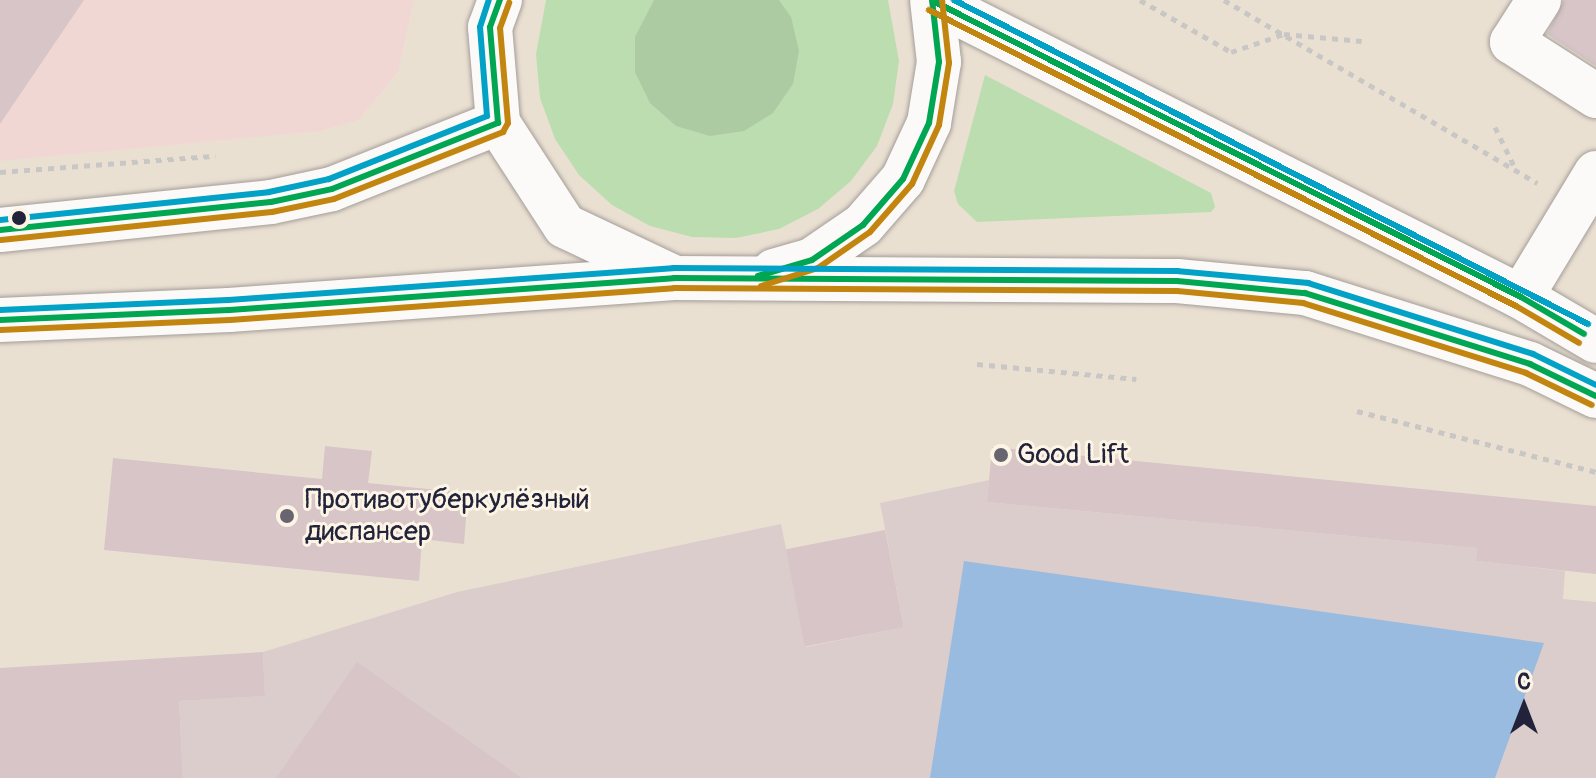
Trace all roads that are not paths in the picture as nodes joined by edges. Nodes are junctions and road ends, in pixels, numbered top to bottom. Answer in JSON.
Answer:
{"nodes":[{"id":1,"x":500,"y":0,"type":"edge"},
{"id":2,"x":933,"y":0,"type":"edge"},
{"id":3,"x":1539,"y":0,"type":"edge"},
{"id":4,"x":1596,"y":96,"type":"edge"},
{"id":5,"x":498,"y":123,"type":"junction"},
{"id":6,"x":1586,"y":190,"type":"edge"},
{"id":7,"x":0,"y":230,"type":"edge"},
{"id":8,"x":674,"y":278,"type":"junction"},
{"id":9,"x":753,"y":278,"type":"junction"},
{"id":10,"x":1521,"y":297,"type":"junction"},
{"id":11,"x":0,"y":320,"type":"edge"},
{"id":12,"x":1596,"y":341,"type":"edge"},
{"id":13,"x":1596,"y":396,"type":"edge"}],
"edges":[{"from":1,"to":5,"type":"main road"},
{"from":2,"to":9,"type":"main road"},
{"from":2,"to":10,"type":"main road"},
{"from":3,"to":4,"type":"main road"},
{"from":5,"to":7,"type":"main road"},
{"from":5,"to":8,"type":"main road"},
{"from":6,"to":10,"type":"main road"},
{"from":8,"to":9,"type":"main road"},
{"from":8,"to":11,"type":"main road"},
{"from":9,"to":13,"type":"main road"},
{"from":10,"to":12,"type":"main road"}]}
